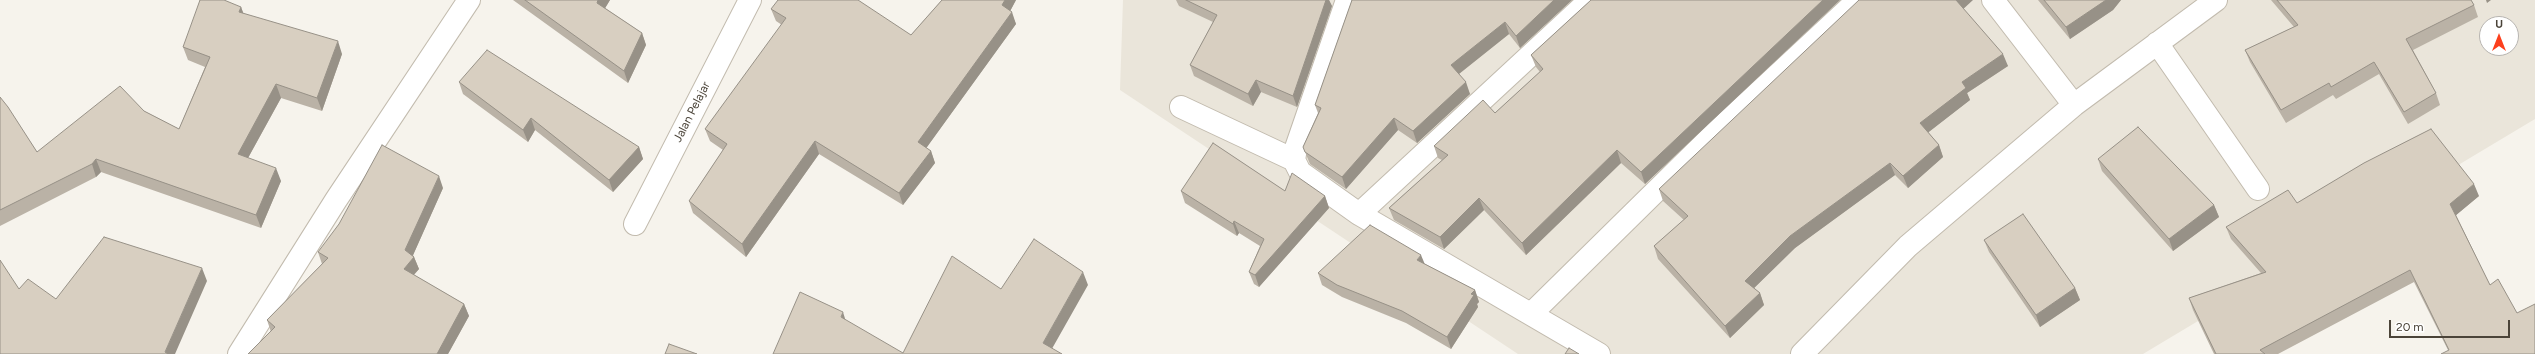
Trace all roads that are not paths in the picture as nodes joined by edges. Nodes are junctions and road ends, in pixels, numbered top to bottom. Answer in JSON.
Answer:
{"nodes":[{"id":1,"x":469,"y":0,"type":"edge"},
{"id":2,"x":750,"y":0,"type":"edge"},
{"id":3,"x":1347,"y":0,"type":"edge"},
{"id":4,"x":1590,"y":0,"type":"edge"},
{"id":5,"x":1858,"y":0,"type":"edge"},
{"id":6,"x":1993,"y":0,"type":"edge"},
{"id":7,"x":2216,"y":0,"type":"edge"},
{"id":8,"x":2158,"y":44,"type":"junction"},
{"id":9,"x":2074,"y":105,"type":"junction"},
{"id":10,"x":1181,"y":107,"type":"dead end"},
{"id":11,"x":1294,"y":160,"type":"junction"},
{"id":12,"x":2258,"y":189,"type":"dead end"},
{"id":13,"x":1359,"y":214,"type":"junction"},
{"id":14,"x":634,"y":224,"type":"dead end"},
{"id":15,"x":1532,"y":314,"type":"junction"},
{"id":16,"x":239,"y":354,"type":"edge"},
{"id":17,"x":1599,"y":354,"type":"edge"},
{"id":18,"x":1802,"y":354,"type":"edge"}],
"edges":[{"from":1,"to":16,"type":"street"},
{"from":2,"to":14,"type":"street","name":"Jalan Pelajar"},
{"from":3,"to":11,"type":"street"},
{"from":4,"to":13,"type":"street"},
{"from":5,"to":15,"type":"street"},
{"from":6,"to":9,"type":"street"},
{"from":7,"to":8,"type":"street"},
{"from":8,"to":9,"type":"street"},
{"from":8,"to":12,"type":"street"},
{"from":9,"to":18,"type":"street"},
{"from":10,"to":11,"type":"street"},
{"from":11,"to":13,"type":"street"},
{"from":13,"to":15,"type":"street"},
{"from":15,"to":17,"type":"street"}]}
